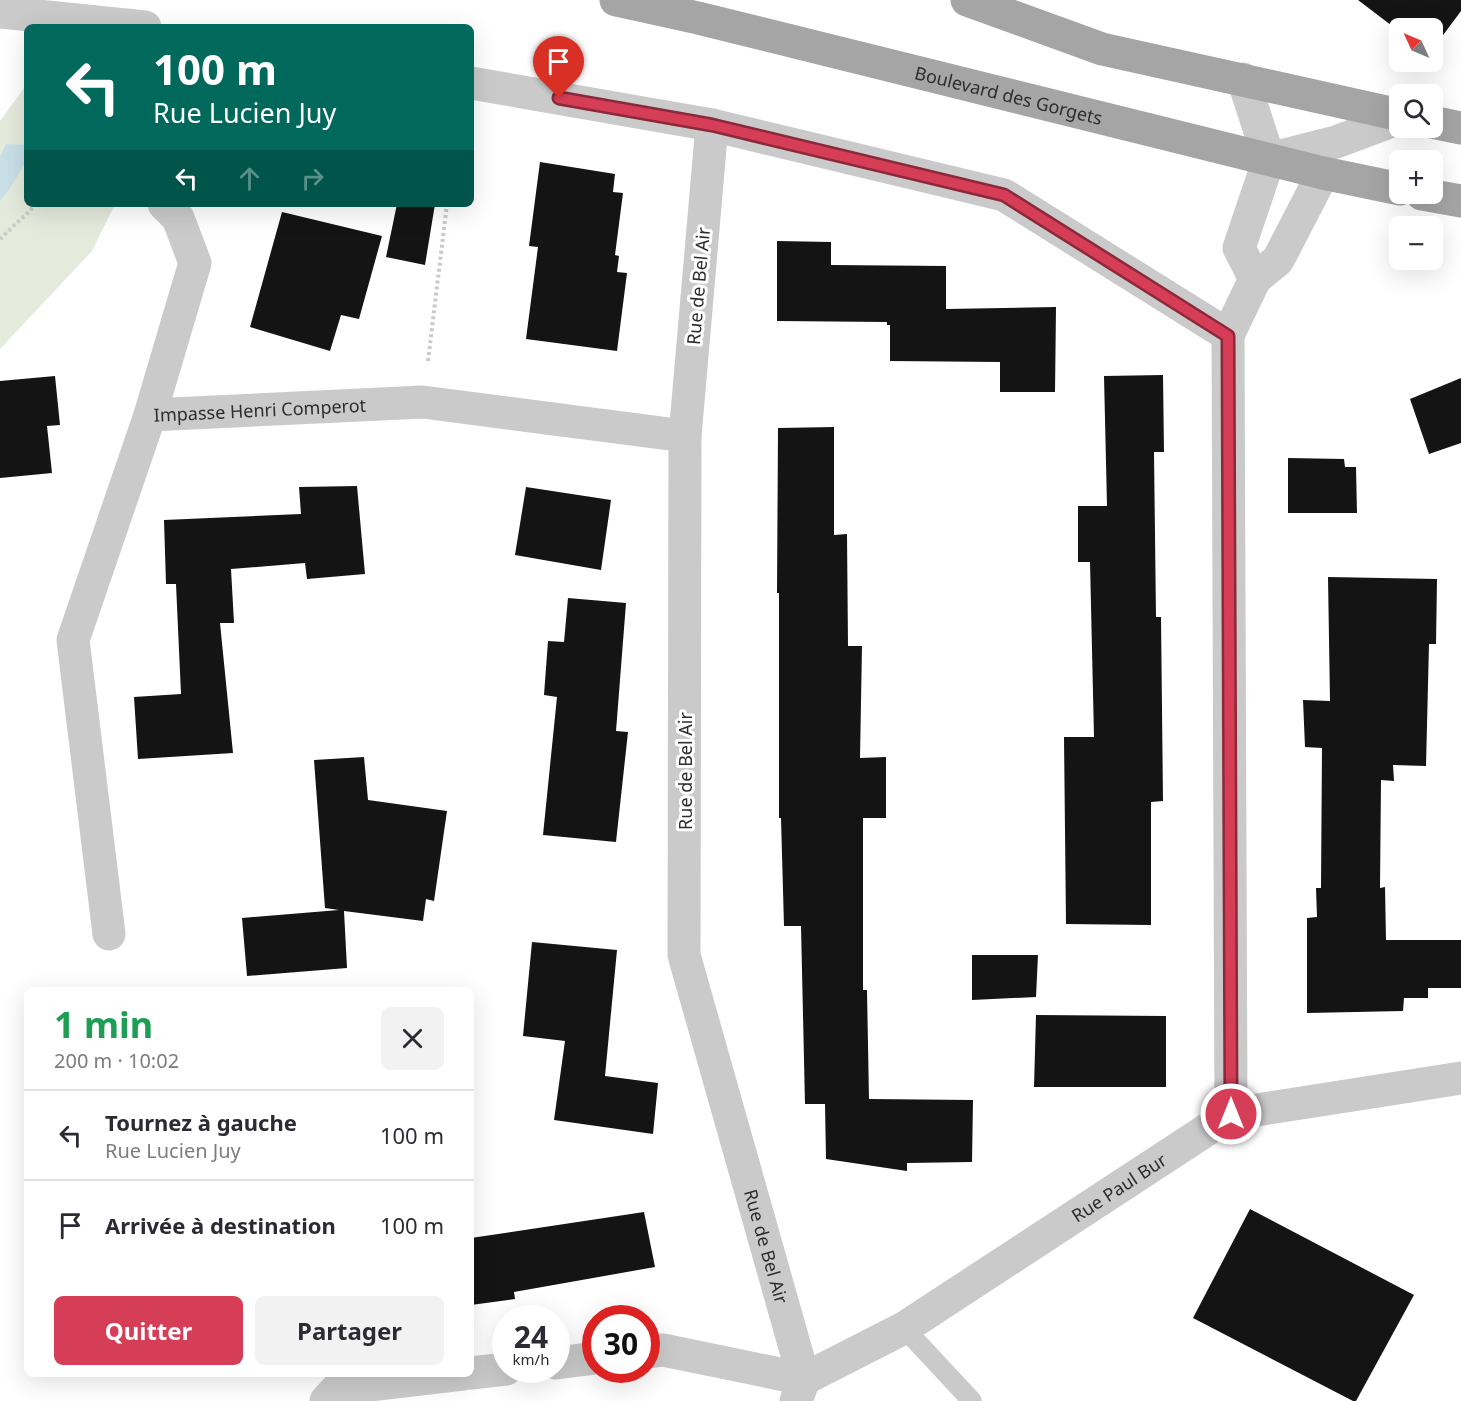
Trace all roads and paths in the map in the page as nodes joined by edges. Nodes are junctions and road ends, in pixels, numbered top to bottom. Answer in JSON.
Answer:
{"nodes":[{"id":1,"x":616,"y":0,"type":"edge"},
{"id":2,"x":967,"y":0,"type":"edge"},
{"id":3,"x":693,"y":9,"type":"edge"},
{"id":4,"x":0,"y":12,"type":"edge"},
{"id":5,"x":116,"y":24,"type":"edge"},
{"id":6,"x":1243,"y":79,"type":"junction"},
{"id":7,"x":474,"y":84,"type":"edge"},
{"id":8,"x":1389,"y":114,"type":"edge"},
{"id":9,"x":1389,"y":121,"type":"edge"},
{"id":10,"x":1443,"y":124,"type":"edge"},
{"id":11,"x":712,"y":125,"type":"junction"},
{"id":12,"x":1461,"y":128,"type":"edge"},
{"id":13,"x":1269,"y":159,"type":"junction"},
{"id":14,"x":1323,"y":173,"type":"junction"},
{"id":15,"x":1389,"y":187,"type":"edge"},
{"id":16,"x":1443,"y":198,"type":"edge"},
{"id":17,"x":1461,"y":201,"type":"edge"},
{"id":18,"x":34,"y":207,"type":"edge"},
{"id":19,"x":167,"y":207,"type":"edge"},
{"id":20,"x":447,"y":207,"type":"edge"},
{"id":21,"x":0,"y":239,"type":"edge"},
{"id":22,"x":1255,"y":279,"type":"junction"},
{"id":23,"x":1228,"y":336,"type":"junction"},
{"id":24,"x":423,"y":402,"type":"junction"},
{"id":25,"x":150,"y":416,"type":"junction"},
{"id":26,"x":685,"y":436,"type":"junction"},
{"id":27,"x":109,"y":934,"type":"dead end"},
{"id":28,"x":1461,"y":1078,"type":"edge"},
{"id":29,"x":1231,"y":1114,"type":"junction"},
{"id":30,"x":904,"y":1328,"type":"junction"},
{"id":31,"x":660,"y":1350,"type":"edge"},
{"id":32,"x":492,"y":1371,"type":"edge"},
{"id":33,"x":474,"y":1373,"type":"edge"},
{"id":34,"x":438,"y":1377,"type":"edge"},
{"id":35,"x":800,"y":1390,"type":"edge"},
{"id":36,"x":326,"y":1401,"type":"edge"},
{"id":37,"x":972,"y":1401,"type":"edge"}],
"edges":[{"from":1,"to":3,"type":"main road","name":"Boulevard des Gorgets"},
{"from":2,"to":6,"type":"main road"},
{"from":3,"to":13,"type":"main road","name":"Boulevard des Gorgets"},
{"from":4,"to":5,"type":"street"},
{"from":6,"to":8,"type":"main road"},
{"from":6,"to":13,"type":"street"},
{"from":7,"to":11,"type":"street"},
{"from":9,"to":13,"type":"street"},
{"from":10,"to":12,"type":"main road"},
{"from":11,"to":23,"type":"street"},
{"from":11,"to":26,"type":"street","name":"Rue de Bel Air"},
{"from":13,"to":14,"type":"main road","name":"Boulevard des Gorgets"},
{"from":13,"to":22,"type":"street"},
{"from":14,"to":15,"type":"main road","name":"Boulevard des Gorgets"},
{"from":14,"to":22,"type":"street"},
{"from":16,"to":17,"type":"main road"},
{"from":18,"to":21,"type":"path"},
{"from":19,"to":25,"type":"street"},
{"from":20,"to":24,"type":"path"},
{"from":22,"to":23,"type":"street"},
{"from":23,"to":29,"type":"street"},
{"from":24,"to":25,"type":"street","name":"Impasse Henri Comperot"},
{"from":24,"to":26,"type":"street","name":"Impasse Henri Comperot"},
{"from":25,"to":27,"type":"street","name":"Impasse Henri Comperot"},
{"from":26,"to":35,"type":"street","name":"Rue de Bel Air"},
{"from":28,"to":29,"type":"street","name":"Rue Paul Bur"},
{"from":29,"to":30,"type":"street","name":"Rue Paul Bur"},
{"from":30,"to":35,"type":"street","name":"Rue Paul Bur"},
{"from":30,"to":37,"type":"lane"},
{"from":31,"to":35,"type":"street"},
{"from":32,"to":33,"type":"street"},
{"from":34,"to":36,"type":"street"}]}
